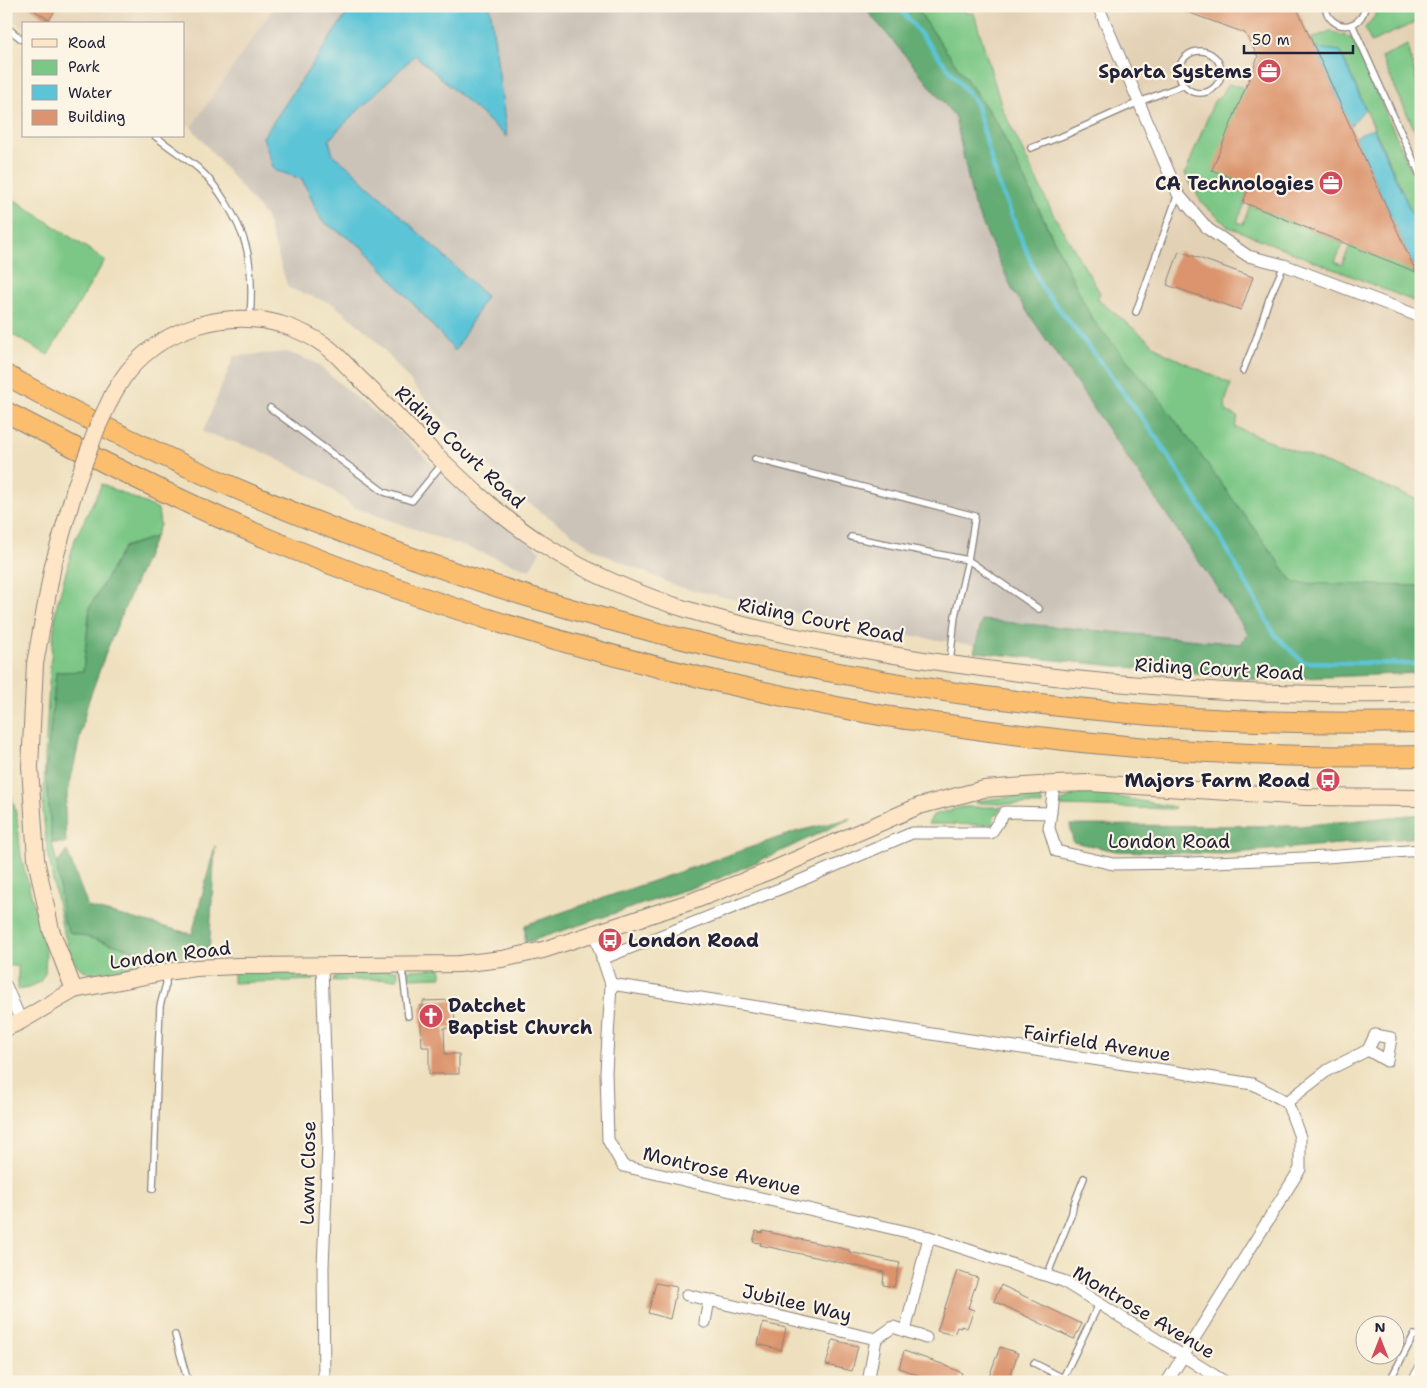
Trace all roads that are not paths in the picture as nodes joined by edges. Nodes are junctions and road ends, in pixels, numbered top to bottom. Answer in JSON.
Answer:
{"nodes":[{"id":1,"x":1098,"y":6,"type":"edge"},
{"id":2,"x":1325,"y":6,"type":"edge"},
{"id":3,"x":1365,"y":6,"type":"edge"},
{"id":4,"x":1352,"y":24,"type":"junction"},
{"id":5,"x":6,"y":27,"type":"edge"},
{"id":6,"x":22,"y":39,"type":"edge"},
{"id":7,"x":1183,"y":85,"type":"junction"},
{"id":8,"x":1139,"y":102,"type":"junction"},
{"id":9,"x":158,"y":138,"type":"edge"},
{"id":10,"x":1032,"y":148,"type":"dead end"},
{"id":11,"x":1421,"y":177,"type":"edge"},
{"id":12,"x":1178,"y":194,"type":"junction"},
{"id":13,"x":1284,"y":265,"type":"junction"},
{"id":14,"x":1136,"y":312,"type":"dead end"},
{"id":15,"x":1421,"y":317,"type":"edge"},
{"id":16,"x":250,"y":319,"type":"junction"},
{"id":17,"x":1243,"y":371,"type":"dead end"},
{"id":18,"x":6,"y":375,"type":"edge"},
{"id":19,"x":270,"y":408,"type":"dead end"},
{"id":20,"x":6,"y":412,"type":"edge"},
{"id":21,"x":755,"y":459,"type":"dead end"},
{"id":22,"x":444,"y":463,"type":"junction"},
{"id":23,"x":851,"y":537,"type":"dead end"},
{"id":24,"x":968,"y":560,"type":"junction"},
{"id":25,"x":1039,"y":609,"type":"dead end"},
{"id":26,"x":950,"y":664,"type":"junction"},
{"id":27,"x":1421,"y":693,"type":"edge"},
{"id":28,"x":1421,"y":722,"type":"edge"},
{"id":29,"x":1421,"y":756,"type":"edge"},
{"id":30,"x":1054,"y":784,"type":"junction"},
{"id":31,"x":1421,"y":798,"type":"edge"},
{"id":32,"x":1051,"y":813,"type":"junction"},
{"id":33,"x":1421,"y":850,"type":"edge"},
{"id":34,"x":594,"y":933,"type":"junction"},
{"id":35,"x":602,"y":958,"type":"junction"},
{"id":36,"x":402,"y":965,"type":"junction"},
{"id":37,"x":322,"y":966,"type":"junction"},
{"id":38,"x":166,"y":972,"type":"junction"},
{"id":39,"x":611,"y":984,"type":"junction"},
{"id":40,"x":6,"y":986,"type":"edge"},
{"id":41,"x":74,"y":990,"type":"junction"},
{"id":42,"x":408,"y":1016,"type":"dead end"},
{"id":43,"x":14,"y":1024,"type":"edge"},
{"id":44,"x":1368,"y":1050,"type":"dead end"},
{"id":45,"x":1287,"y":1102,"type":"junction"},
{"id":46,"x":1084,"y":1178,"type":"dead end"},
{"id":47,"x":154,"y":1189,"type":"dead end"},
{"id":48,"x":929,"y":1237,"type":"junction"},
{"id":49,"x":1047,"y":1276,"type":"junction"},
{"id":50,"x":687,"y":1295,"type":"dead end"},
{"id":51,"x":709,"y":1300,"type":"junction"},
{"id":52,"x":1099,"y":1304,"type":"junction"},
{"id":53,"x":705,"y":1322,"type":"dead end"},
{"id":54,"x":905,"y":1331,"type":"junction"},
{"id":55,"x":175,"y":1335,"type":"dead end"},
{"id":56,"x":1421,"y":1336,"type":"edge"},
{"id":57,"x":926,"y":1338,"type":"dead end"},
{"id":58,"x":876,"y":1339,"type":"junction"},
{"id":59,"x":1183,"y":1356,"type":"junction"},
{"id":60,"x":1034,"y":1363,"type":"dead end"},
{"id":61,"x":1421,"y":1370,"type":"edge"},
{"id":62,"x":869,"y":1377,"type":"dead end"},
{"id":63,"x":188,"y":1382,"type":"edge"},
{"id":64,"x":324,"y":1382,"type":"edge"},
{"id":65,"x":1167,"y":1382,"type":"edge"},
{"id":66,"x":1225,"y":1382,"type":"edge"},
{"id":67,"x":1389,"y":1382,"type":"edge"},
{"id":68,"x":1413,"y":1382,"type":"edge"}],
"edges":[{"from":1,"to":8,"type":"street"},
{"from":2,"to":4,"type":"lane"},
{"from":3,"to":4,"type":"lane"},
{"from":4,"to":11,"type":"lane"},
{"from":5,"to":6,"type":"lane"},
{"from":7,"to":7,"type":"lane"},
{"from":7,"to":8,"type":"lane"},
{"from":8,"to":10,"type":"lane"},
{"from":8,"to":12,"type":"street"},
{"from":9,"to":16,"type":"lane"},
{"from":12,"to":13,"type":"street"},
{"from":12,"to":14,"type":"lane"},
{"from":13,"to":15,"type":"street"},
{"from":13,"to":17,"type":"lane"},
{"from":16,"to":22,"type":"street","name":"Riding Court Road"},
{"from":16,"to":41,"type":"street","name":"Riding Court Road","bridge":true},
{"from":18,"to":28,"type":"highway"},
{"from":19,"to":22,"type":"lane"},
{"from":20,"to":29,"type":"highway"},
{"from":21,"to":24,"type":"lane"},
{"from":22,"to":26,"type":"street","name":"Riding Court Road"},
{"from":23,"to":24,"type":"lane"},
{"from":24,"to":25,"type":"lane"},
{"from":24,"to":26,"type":"lane"},
{"from":26,"to":27,"type":"street","name":"Riding Court Road"},
{"from":30,"to":31,"type":"street"},
{"from":30,"to":32,"type":"street","name":"London Road"},
{"from":30,"to":34,"type":"street","name":"London Road"},
{"from":32,"to":33,"type":"street","name":"London Road"},
{"from":32,"to":35,"type":"street"},
{"from":34,"to":35,"type":"street","name":"Montrose Avenue"},
{"from":34,"to":36,"type":"street","name":"London Road"},
{"from":35,"to":39,"type":"street","name":"Montrose Avenue"},
{"from":36,"to":37,"type":"street","name":"London Road"},
{"from":36,"to":42,"type":"lane"},
{"from":37,"to":38,"type":"street","name":"London Road"},
{"from":37,"to":64,"type":"street","name":"Lawn Close"},
{"from":38,"to":41,"type":"street","name":"London Road"},
{"from":38,"to":47,"type":"lane"},
{"from":39,"to":45,"type":"street","name":"Fairfield Avenue"},
{"from":39,"to":48,"type":"street","name":"Montrose Avenue"},
{"from":40,"to":43,"type":"street"},
{"from":41,"to":43,"type":"street","name":"London Road"},
{"from":44,"to":45,"type":"street"},
{"from":45,"to":59,"type":"street"},
{"from":46,"to":49,"type":"lane"},
{"from":48,"to":49,"type":"street","name":"Montrose Avenue"},
{"from":48,"to":54,"type":"street"},
{"from":49,"to":52,"type":"street","name":"Montrose Avenue"},
{"from":50,"to":51,"type":"street","name":"Jubilee Way"},
{"from":51,"to":53,"type":"street"},
{"from":51,"to":58,"type":"street","name":"Jubilee Way"},
{"from":52,"to":59,"type":"street","name":"Montrose Avenue"},
{"from":52,"to":60,"type":"lane"},
{"from":54,"to":57,"type":"street"},
{"from":54,"to":58,"type":"street"},
{"from":55,"to":63,"type":"lane"},
{"from":56,"to":67,"type":"lane"},
{"from":58,"to":62,"type":"street"},
{"from":59,"to":65,"type":"street"},
{"from":59,"to":66,"type":"street","name":"Montrose Avenue"},
{"from":61,"to":68,"type":"street"}]}
